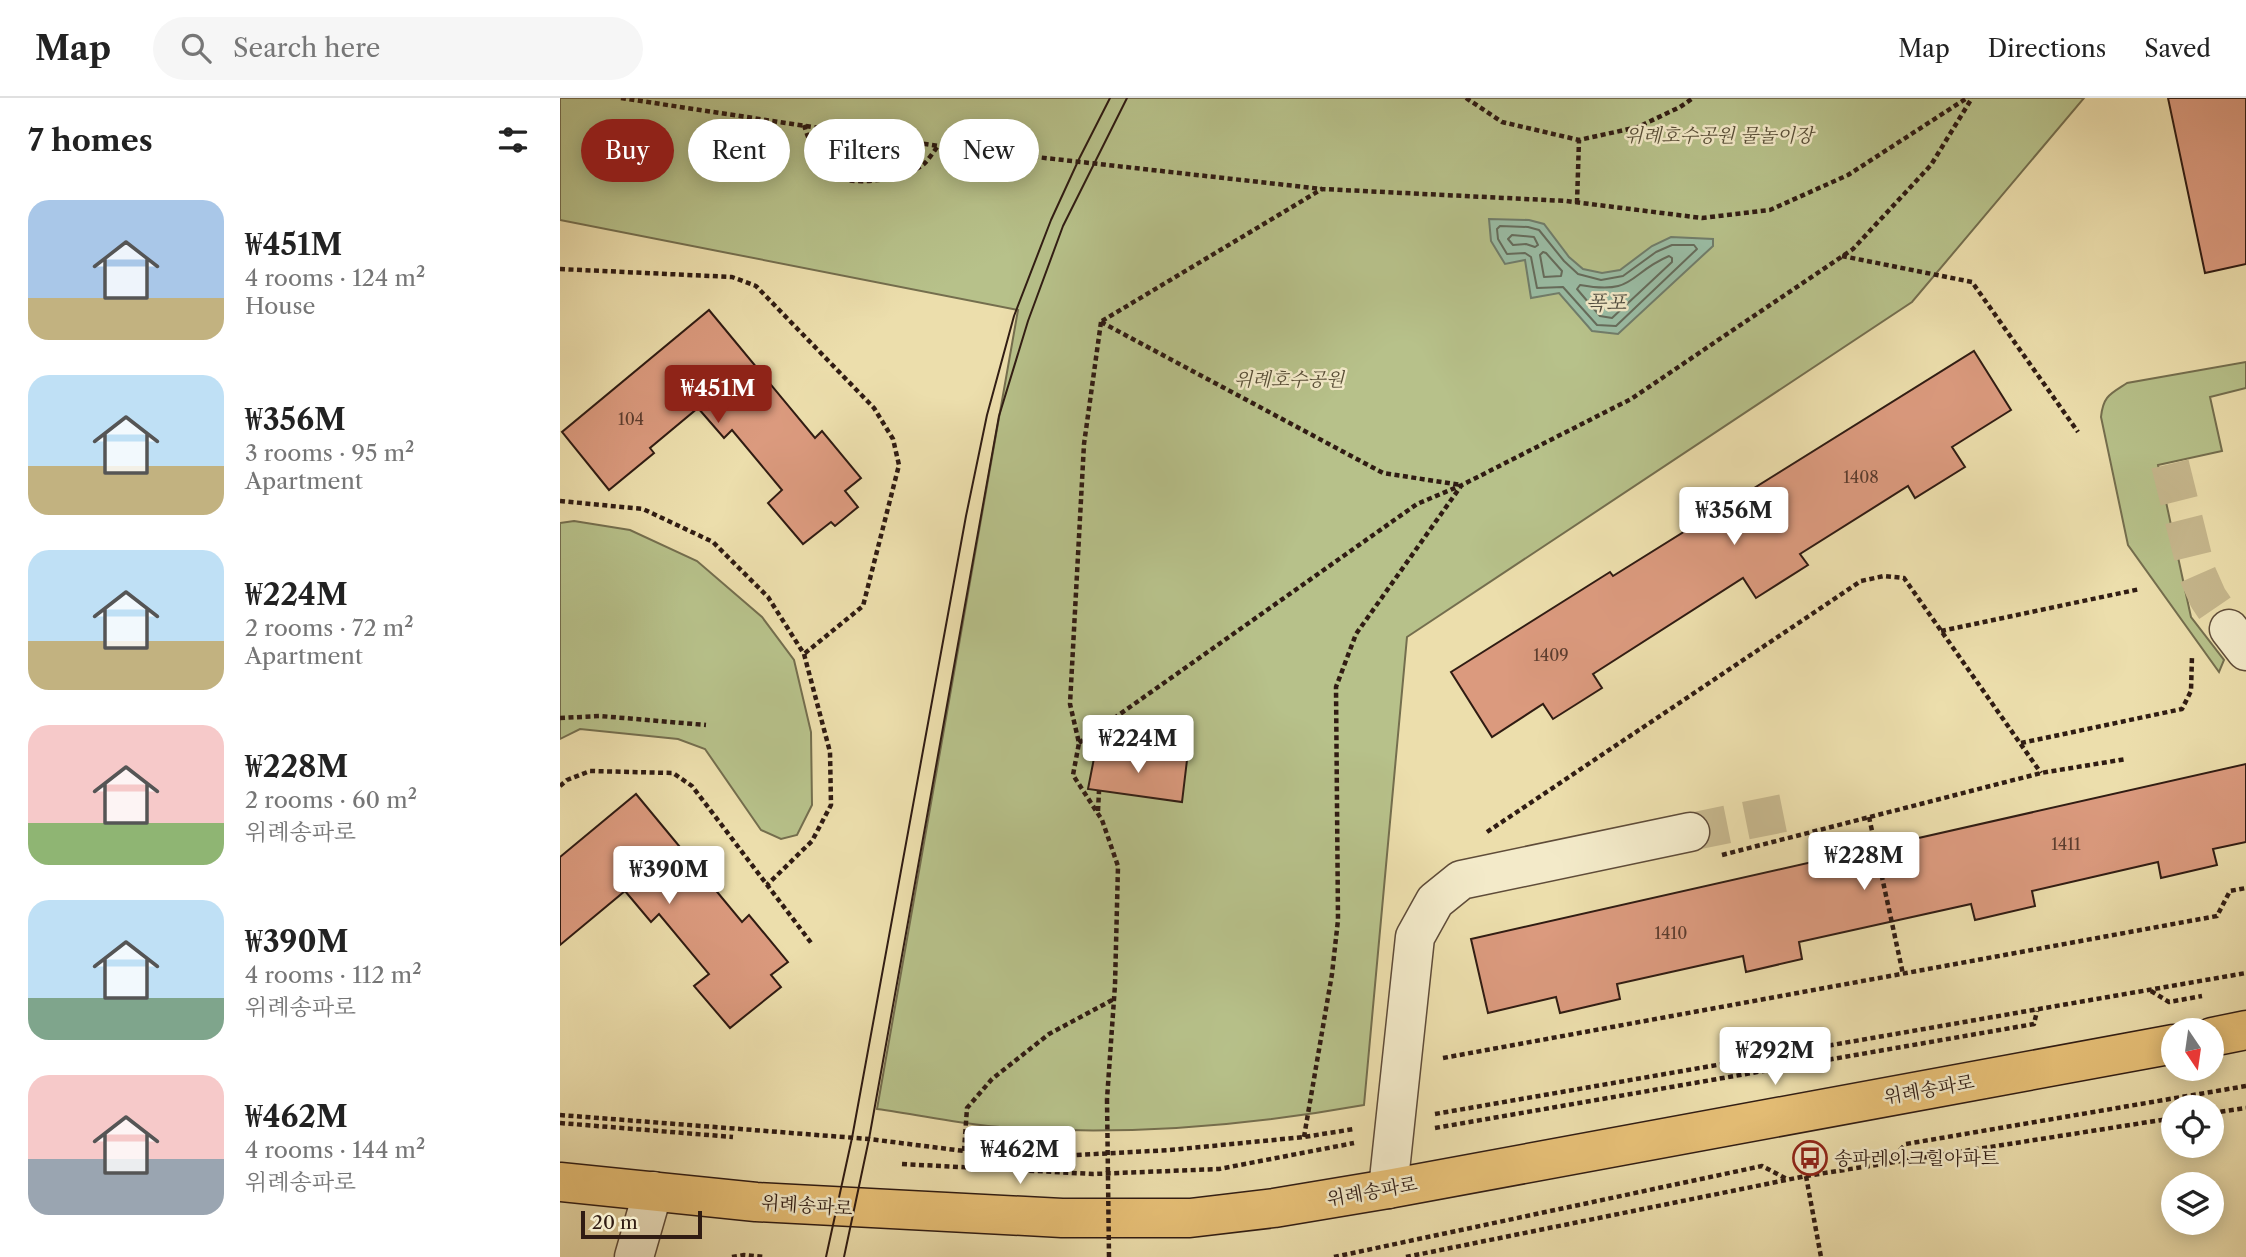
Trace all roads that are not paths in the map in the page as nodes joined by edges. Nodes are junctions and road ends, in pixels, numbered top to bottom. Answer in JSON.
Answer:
{"nodes":[{"id":1,"x":1690,"y":832,"type":"tunnel mouth"},
{"id":2,"x":2246,"y":1030,"type":"edge"},
{"id":3,"x":2224,"y":1035,"type":"edge"},
{"id":4,"x":2161,"y":1046,"type":"edge"},
{"id":5,"x":560,"y":1182,"type":"edge"},
{"id":6,"x":1388,"y":1188,"type":"junction"},
{"id":7,"x":653,"y":1191,"type":"junction"},
{"id":8,"x":634,"y":1257,"type":"edge"}],
"edges":[{"from":1,"to":6,"type":"street"},
{"from":2,"to":3,"type":"main road"},
{"from":4,"to":6,"type":"main road","name":"위례송파로"},
{"from":5,"to":7,"type":"main road","name":"위례송파로"},
{"from":6,"to":7,"type":"main road","name":"위례송파로"},
{"from":7,"to":8,"type":"street"}]}
